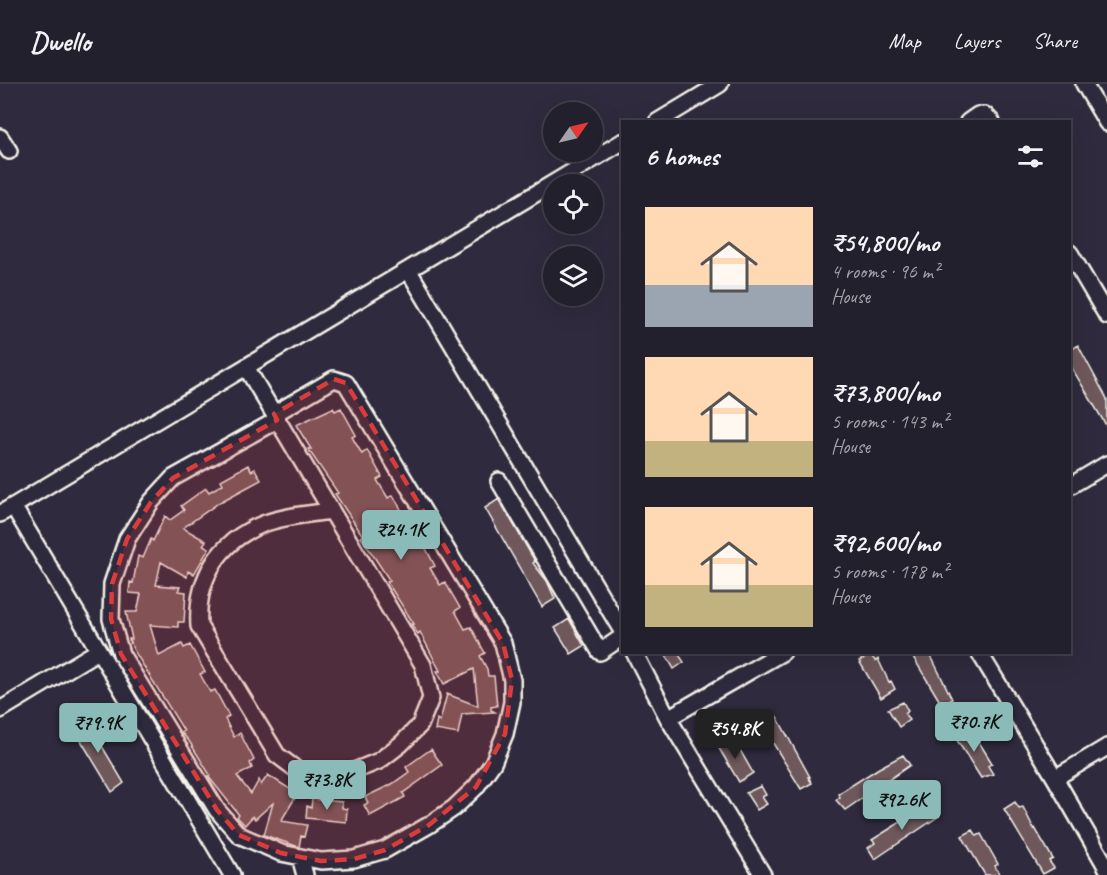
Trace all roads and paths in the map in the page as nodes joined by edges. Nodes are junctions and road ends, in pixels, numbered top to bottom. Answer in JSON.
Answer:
{"nodes":[{"id":1,"x":720,"y":84,"type":"edge"},
{"id":2,"x":1084,"y":84,"type":"edge"},
{"id":3,"x":1093,"y":84,"type":"edge"},
{"id":4,"x":1107,"y":107,"type":"edge"},
{"id":5,"x":660,"y":120,"type":"edge"},
{"id":6,"x":971,"y":120,"type":"edge"},
{"id":7,"x":990,"y":120,"type":"edge"},
{"id":8,"x":1107,"y":123,"type":"edge"},
{"id":9,"x":0,"y":137,"type":"edge"},
{"id":10,"x":621,"y":143,"type":"edge"},
{"id":11,"x":9,"y":151,"type":"dead end"},
{"id":12,"x":1071,"y":255,"type":"edge"},
{"id":13,"x":409,"y":271,"type":"junction"},
{"id":14,"x":1107,"y":316,"type":"edge"},
{"id":15,"x":246,"y":367,"type":"junction"},
{"id":16,"x":276,"y":417,"type":"junction"},
{"id":17,"x":1107,"y":464,"type":"edge"},
{"id":18,"x":499,"y":481,"type":"dead end"},
{"id":19,"x":1071,"y":485,"type":"edge"},
{"id":20,"x":6,"y":510,"type":"edge"},
{"id":21,"x":331,"y":511,"type":"junction"},
{"id":22,"x":621,"y":629,"type":"edge"},
{"id":23,"x":621,"y":638,"type":"edge"},
{"id":24,"x":98,"y":651,"type":"junction"},
{"id":25,"x":635,"y":654,"type":"edge"},
{"id":26,"x":780,"y":654,"type":"edge"},
{"id":27,"x":980,"y":654,"type":"edge"},
{"id":28,"x":0,"y":710,"type":"edge"},
{"id":29,"x":668,"y":718,"type":"junction"},
{"id":30,"x":1107,"y":747,"type":"edge"},
{"id":31,"x":1055,"y":778,"type":"junction"},
{"id":32,"x":300,"y":857,"type":"junction"},
{"id":33,"x":1107,"y":868,"type":"edge"},
{"id":34,"x":232,"y":875,"type":"edge"},
{"id":35,"x":305,"y":875,"type":"edge"},
{"id":36,"x":763,"y":875,"type":"edge"}],
"edges":[{"from":1,"to":5,"type":"street"},
{"from":2,"to":8,"type":"street"},
{"from":3,"to":4,"type":"street"},
{"from":6,"to":7,"type":"street"},
{"from":9,"to":11,"type":"street"},
{"from":10,"to":13,"type":"street"},
{"from":12,"to":14,"type":"street"},
{"from":13,"to":15,"type":"street"},
{"from":13,"to":22,"type":"street"},
{"from":15,"to":16,"type":"street"},
{"from":15,"to":20,"type":"street"},
{"from":16,"to":21,"type":"street"},
{"from":16,"to":32,"type":"street"},
{"from":16,"to":32,"type":"street"},
{"from":17,"to":19,"type":"street"},
{"from":18,"to":23,"type":"street"},
{"from":20,"to":24,"type":"street"},
{"from":21,"to":21,"type":"street"},
{"from":24,"to":28,"type":"street"},
{"from":24,"to":34,"type":"street"},
{"from":25,"to":29,"type":"street"},
{"from":26,"to":29,"type":"street"},
{"from":27,"to":31,"type":"street"},
{"from":29,"to":36,"type":"street"},
{"from":30,"to":31,"type":"street"},
{"from":31,"to":33,"type":"street"},
{"from":32,"to":35,"type":"street"}]}
